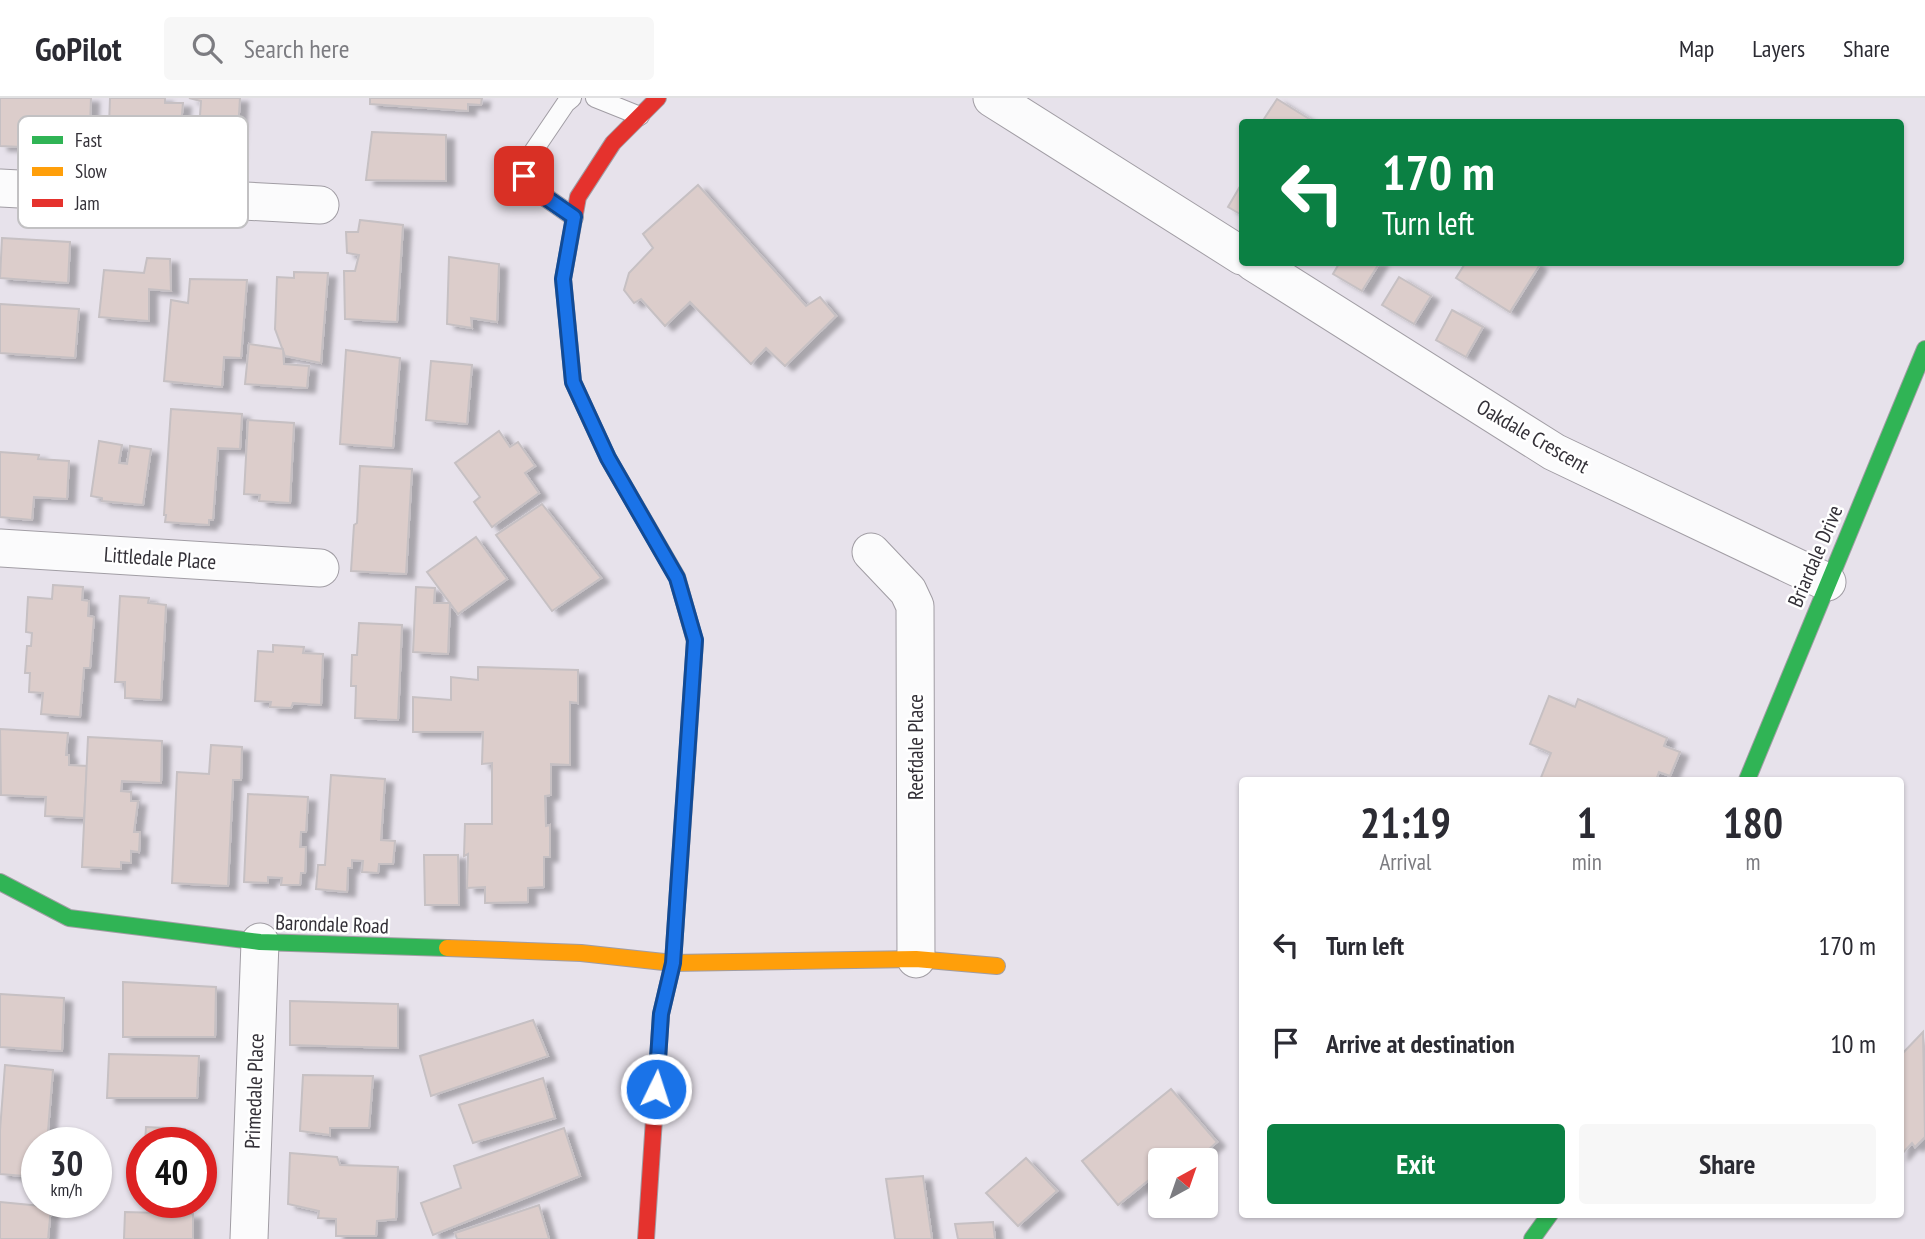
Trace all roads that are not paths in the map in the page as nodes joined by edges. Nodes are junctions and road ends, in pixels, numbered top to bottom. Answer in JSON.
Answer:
{"nodes":[{"id":1,"x":572,"y":98,"type":"edge"},
{"id":2,"x":595,"y":98,"type":"edge"},
{"id":3,"x":657,"y":98,"type":"edge"},
{"id":4,"x":992,"y":98,"type":"edge"},
{"id":5,"x":640,"y":116,"type":"junction"},
{"id":6,"x":0,"y":188,"type":"edge"},
{"id":7,"x":18,"y":189,"type":"edge"},
{"id":8,"x":248,"y":201,"type":"edge"},
{"id":9,"x":320,"y":205,"type":"dead end"},
{"id":10,"x":574,"y":217,"type":"junction"},
{"id":11,"x":1239,"y":254,"type":"edge"},
{"id":12,"x":1259,"y":266,"type":"edge"},
{"id":13,"x":1925,"y":349,"type":"edge"},
{"id":14,"x":0,"y":548,"type":"edge"},
{"id":15,"x":871,"y":552,"type":"dead end"},
{"id":16,"x":320,"y":568,"type":"dead end"},
{"id":17,"x":1827,"y":582,"type":"junction"},
{"id":18,"x":1748,"y":777,"type":"edge"},
{"id":19,"x":0,"y":882,"type":"edge"},
{"id":20,"x":260,"y":942,"type":"junction"},
{"id":21,"x":916,"y":959,"type":"junction"},
{"id":22,"x":673,"y":963,"type":"junction"},
{"id":23,"x":997,"y":966,"type":"dead end"},
{"id":24,"x":1547,"y":1218,"type":"edge"},
{"id":25,"x":248,"y":1239,"type":"edge"},
{"id":26,"x":646,"y":1239,"type":"edge"},
{"id":27,"x":1532,"y":1239,"type":"edge"}],
"edges":[{"from":1,"to":10,"type":"lane"},
{"from":2,"to":5,"type":"lane"},
{"from":3,"to":5,"type":"street"},
{"from":4,"to":11,"type":"street"},
{"from":5,"to":10,"type":"street"},
{"from":6,"to":7,"type":"street"},
{"from":8,"to":9,"type":"street"},
{"from":10,"to":22,"type":"street"},
{"from":12,"to":17,"type":"street","name":"Oakdale Crescent"},
{"from":13,"to":17,"type":"street","name":"Briardale Drive"},
{"from":14,"to":16,"type":"street","name":"Littledale Place"},
{"from":15,"to":21,"type":"street","name":"Reefdale Place"},
{"from":17,"to":18,"type":"street","name":"Briardale Drive"},
{"from":19,"to":20,"type":"street","name":"Barondale Road"},
{"from":20,"to":22,"type":"street","name":"Barondale Road"},
{"from":20,"to":25,"type":"street","name":"Primedale Place"},
{"from":21,"to":22,"type":"street"},
{"from":21,"to":23,"type":"street"},
{"from":22,"to":26,"type":"street"},
{"from":24,"to":27,"type":"street"}]}
